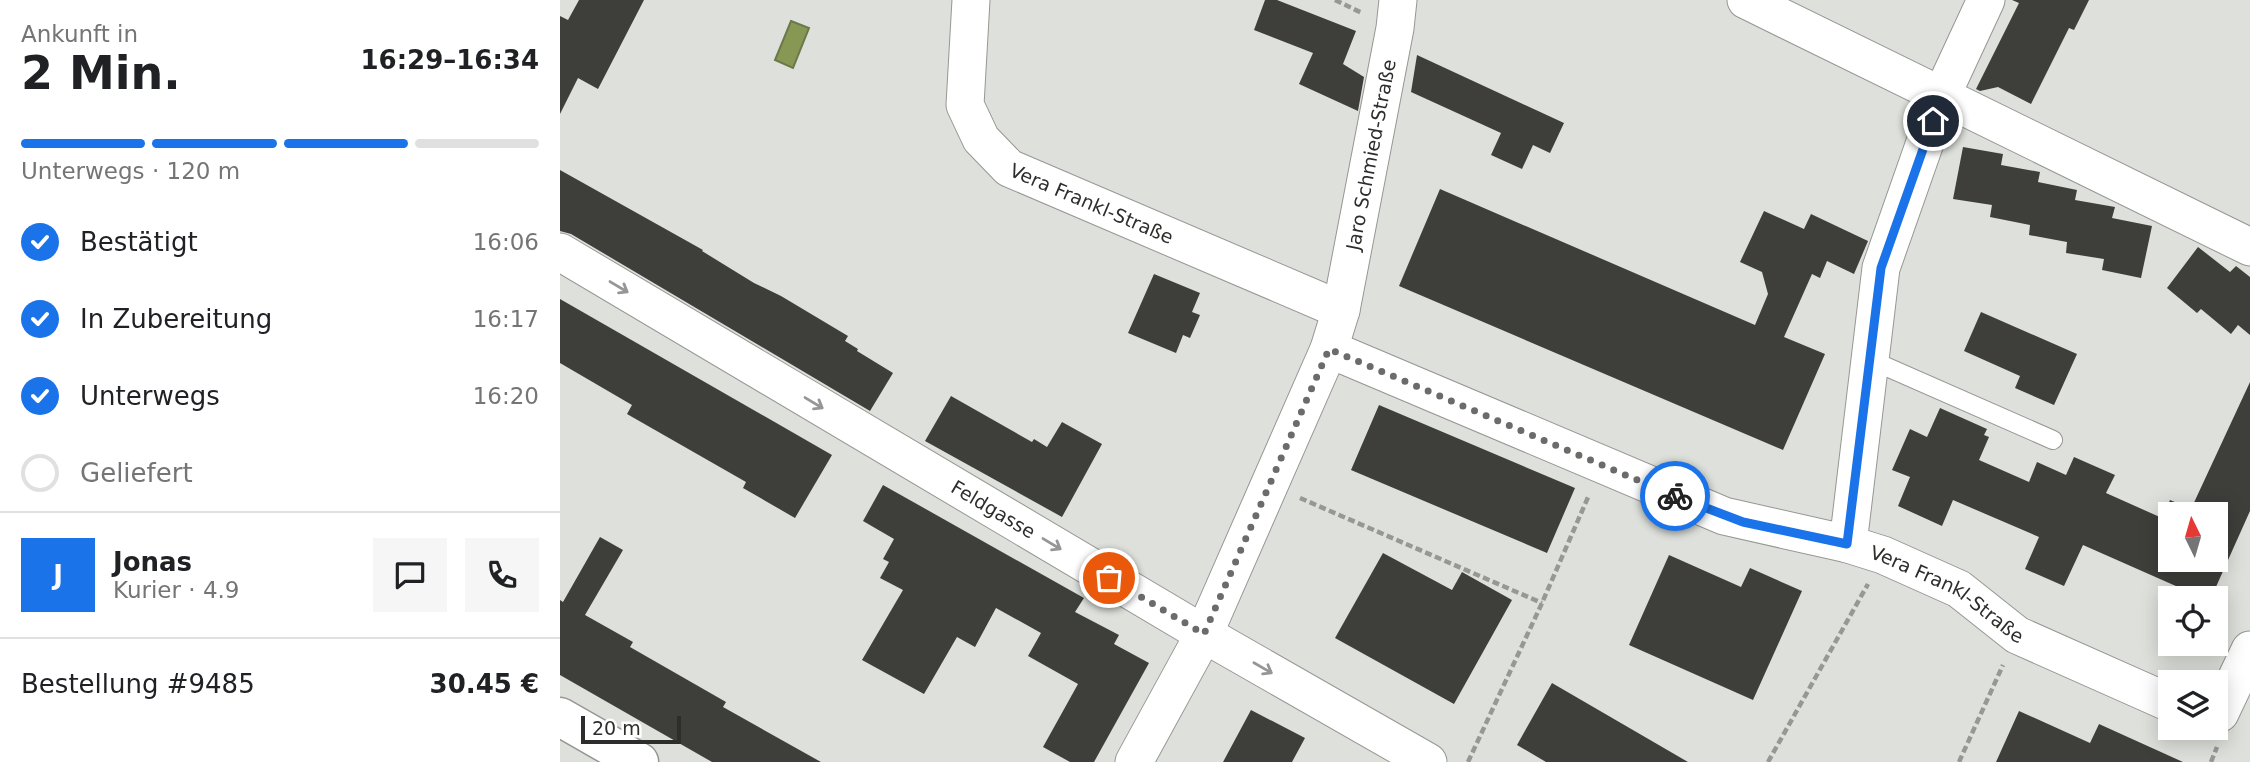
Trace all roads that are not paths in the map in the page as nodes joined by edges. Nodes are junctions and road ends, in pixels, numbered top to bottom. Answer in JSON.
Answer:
{"nodes":[{"id":1,"x":971,"y":0,"type":"edge"},
{"id":2,"x":1398,"y":0,"type":"edge"},
{"id":3,"x":1746,"y":0,"type":"edge"},
{"id":4,"x":1986,"y":0,"type":"edge"},
{"id":5,"x":1941,"y":97,"type":"junction"},
{"id":6,"x":2250,"y":247,"type":"edge"},
{"id":7,"x":560,"y":252,"type":"edge"},
{"id":8,"x":1341,"y":310,"type":"junction"},
{"id":9,"x":1329,"y":349,"type":"junction"},
{"id":10,"x":1871,"y":360,"type":"junction"},
{"id":11,"x":2053,"y":440,"type":"dead end"},
{"id":12,"x":1847,"y":544,"type":"junction"},
{"id":13,"x":1204,"y":634,"type":"junction"},
{"id":14,"x":2250,"y":650,"type":"edge"},
{"id":15,"x":2228,"y":693,"type":"edge"},
{"id":16,"x":2158,"y":698,"type":"edge"},
{"id":17,"x":560,"y":717,"type":"edge"},
{"id":18,"x":639,"y":762,"type":"edge"},
{"id":19,"x":1134,"y":762,"type":"edge"},
{"id":20,"x":1428,"y":762,"type":"edge"}],
"edges":[{"from":1,"to":8,"type":"street","name":"Vera Frankl-Straße"},
{"from":2,"to":8,"type":"street","name":"Jaro Schmied-Straße"},
{"from":3,"to":5,"type":"street"},
{"from":4,"to":5,"type":"street"},
{"from":5,"to":6,"type":"street"},
{"from":5,"to":10,"type":"street"},
{"from":7,"to":13,"type":"street","name":"Feldgasse","one_way":true},
{"from":8,"to":9,"type":"street","name":"Jaro Schmied-Straße"},
{"from":9,"to":12,"type":"street","name":"Vera Frankl-Straße"},
{"from":9,"to":13,"type":"street","name":"Jaro Schmied-Straße"},
{"from":10,"to":11,"type":"lane"},
{"from":10,"to":12,"type":"street"},
{"from":12,"to":16,"type":"street","name":"Vera Frankl-Straße"},
{"from":13,"to":19,"type":"street","name":"Jaro Schmied-Straße"},
{"from":13,"to":20,"type":"street","name":"Feldgasse","one_way":true},
{"from":14,"to":15,"type":"street"},
{"from":17,"to":18,"type":"street"}]}
